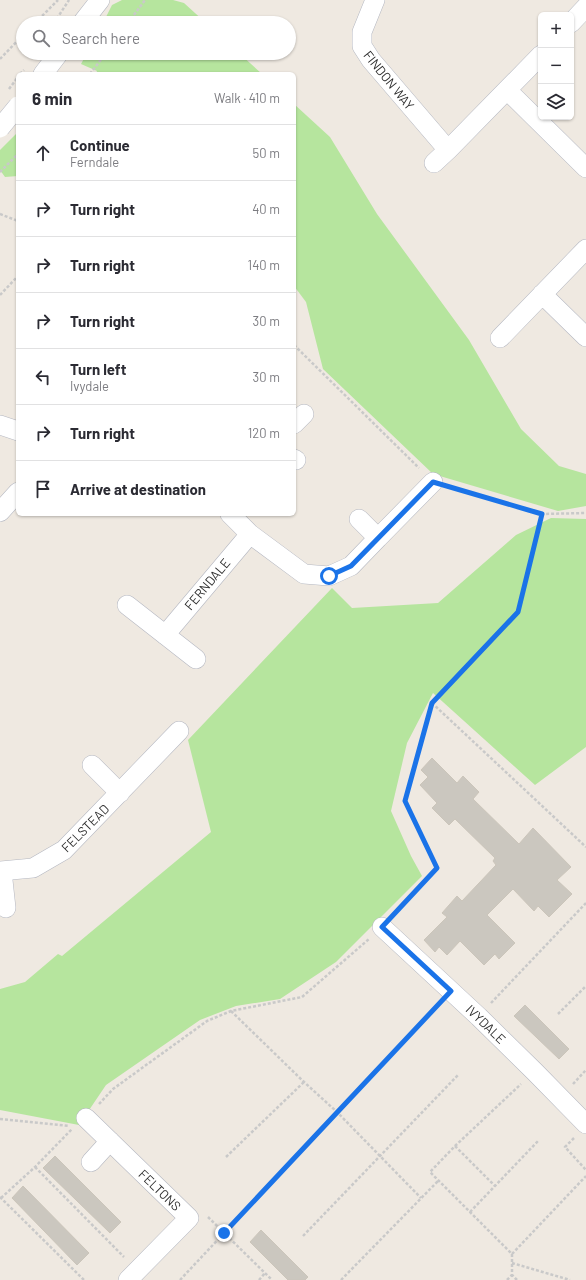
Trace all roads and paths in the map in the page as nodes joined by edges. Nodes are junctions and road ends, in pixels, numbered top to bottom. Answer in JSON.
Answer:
{"nodes":[{"id":1,"x":58,"y":0,"type":"edge"},
{"id":2,"x":69,"y":0,"type":"edge"},
{"id":3,"x":100,"y":0,"type":"edge"},
{"id":4,"x":145,"y":0,"type":"edge"},
{"id":5,"x":375,"y":0,"type":"edge"},
{"id":6,"x":586,"y":7,"type":"edge"},
{"id":7,"x":42,"y":16,"type":"edge"},
{"id":8,"x":59,"y":16,"type":"edge"},
{"id":9,"x":87,"y":16,"type":"edge"},
{"id":10,"x":133,"y":16,"type":"edge"},
{"id":11,"x":574,"y":20,"type":"edge"},
{"id":12,"x":16,"y":43,"type":"edge"},
{"id":13,"x":538,"y":58,"type":"edge"},
{"id":14,"x":0,"y":59,"type":"edge"},
{"id":15,"x":55,"y":60,"type":"edge"},
{"id":16,"x":101,"y":60,"type":"edge"},
{"id":17,"x":46,"y":72,"type":"edge"},
{"id":18,"x":92,"y":72,"type":"edge"},
{"id":19,"x":16,"y":80,"type":"edge"},
{"id":20,"x":11,"y":86,"type":"dead end"},
{"id":21,"x":507,"y":90,"type":"junction"},
{"id":22,"x":16,"y":108,"type":"edge"},
{"id":23,"x":0,"y":128,"type":"edge"},
{"id":24,"x":448,"y":150,"type":"junction"},
{"id":25,"x":16,"y":156,"type":"edge"},
{"id":26,"x":434,"y":163,"type":"dead end"},
{"id":27,"x":586,"y":168,"type":"edge"},
{"id":28,"x":0,"y":172,"type":"edge"},
{"id":29,"x":0,"y":214,"type":"edge"},
{"id":30,"x":16,"y":220,"type":"edge"},
{"id":31,"x":586,"y":249,"type":"edge"},
{"id":32,"x":16,"y":278,"type":"edge"},
{"id":33,"x":542,"y":294,"type":"junction"},
{"id":34,"x":0,"y":295,"type":"edge"},
{"id":35,"x":586,"y":337,"type":"edge"},
{"id":36,"x":500,"y":338,"type":"dead end"},
{"id":37,"x":296,"y":347,"type":"edge"},
{"id":38,"x":0,"y":426,"type":"edge"},
{"id":39,"x":16,"y":430,"type":"edge"},
{"id":40,"x":433,"y":482,"type":"junction"},
{"id":41,"x":16,"y":494,"type":"edge"},
{"id":42,"x":0,"y":512,"type":"edge"},
{"id":43,"x":586,"y":513,"type":"edge"},
{"id":44,"x":542,"y":514,"type":"junction"},
{"id":45,"x":232,"y":516,"type":"edge"},
{"id":46,"x":360,"y":520,"type":"dead end"},
{"id":47,"x":250,"y":534,"type":"junction"},
{"id":48,"x":378,"y":538,"type":"junction"},
{"id":49,"x":127,"y":605,"type":"dead end"},
{"id":50,"x":165,"y":634,"type":"junction"},
{"id":51,"x":196,"y":659,"type":"dead end"},
{"id":52,"x":432,"y":703,"type":"junction"},
{"id":53,"x":179,"y":731,"type":"dead end"},
{"id":54,"x":92,"y":765,"type":"dead end"},
{"id":55,"x":120,"y":793,"type":"junction"},
{"id":56,"x":586,"y":847,"type":"edge"},
{"id":57,"x":1,"y":871,"type":"edge"},
{"id":58,"x":586,"y":904,"type":"edge"},
{"id":59,"x":6,"y":908,"type":"dead end"},
{"id":60,"x":382,"y":927,"type":"junction"},
{"id":61,"x":586,"y":986,"type":"edge"},
{"id":62,"x":451,"y":991,"type":"junction"},
{"id":63,"x":231,"y":1011,"type":"junction"},
{"id":64,"x":558,"y":1014,"type":"dead end"},
{"id":65,"x":479,"y":1017,"type":"junction"},
{"id":66,"x":535,"y":1072,"type":"junction"},
{"id":67,"x":458,"y":1075,"type":"dead end"},
{"id":68,"x":304,"y":1082,"type":"junction"},
{"id":69,"x":337,"y":1112,"type":"junction"},
{"id":70,"x":0,"y":1119,"type":"edge"},
{"id":71,"x":80,"y":1122,"type":"junction"},
{"id":72,"x":581,"y":1130,"type":"edge"},
{"id":73,"x":539,"y":1140,"type":"dead end"},
{"id":74,"x":110,"y":1141,"type":"junction"},
{"id":75,"x":455,"y":1146,"type":"junction"},
{"id":76,"x":380,"y":1156,"type":"junction"},
{"id":77,"x":226,"y":1157,"type":"dead end"},
{"id":78,"x":91,"y":1162,"type":"dead end"},
{"id":79,"x":35,"y":1167,"type":"junction"},
{"id":80,"x":586,"y":1170,"type":"edge"},
{"id":81,"x":586,"y":1176,"type":"edge"},
{"id":82,"x":438,"y":1181,"type":"junction"},
{"id":83,"x":495,"y":1186,"type":"junction"},
{"id":84,"x":0,"y":1198,"type":"edge"},
{"id":85,"x":421,"y":1198,"type":"junction"},
{"id":86,"x":470,"y":1212,"type":"junction"},
{"id":87,"x":189,"y":1218,"type":"junction"},
{"id":88,"x":224,"y":1233,"type":"junction"},
{"id":89,"x":303,"y":1236,"type":"dead end"},
{"id":90,"x":512,"y":1254,"type":"junction"},
{"id":91,"x":512,"y":1263,"type":"junction"},
{"id":92,"x":265,"y":1273,"type":"junction"},
{"id":93,"x":133,"y":1275,"type":"edge"},
{"id":94,"x":512,"y":1275,"type":"junction"},
{"id":95,"x":84,"y":1280,"type":"edge"},
{"id":96,"x":180,"y":1280,"type":"edge"},
{"id":97,"x":259,"y":1280,"type":"edge"},
{"id":98,"x":272,"y":1280,"type":"edge"},
{"id":99,"x":340,"y":1280,"type":"edge"},
{"id":100,"x":507,"y":1280,"type":"edge"},
{"id":101,"x":517,"y":1280,"type":"edge"},
{"id":102,"x":570,"y":1280,"type":"edge"}],
"edges":[{"from":1,"to":7,"type":"path"},
{"from":2,"to":8,"type":"path"},
{"from":3,"to":9,"type":"street"},
{"from":4,"to":10,"type":"path"},
{"from":5,"to":24,"type":"street","name":"FINDON WAY"},
{"from":6,"to":11,"type":"street"},
{"from":12,"to":14,"type":"path"},
{"from":13,"to":21,"type":"street"},
{"from":15,"to":17,"type":"street"},
{"from":16,"to":18,"type":"path"},
{"from":19,"to":20,"type":"path"},
{"from":21,"to":24,"type":"street"},
{"from":21,"to":27,"type":"street"},
{"from":22,"to":23,"type":"street","bridge":true},
{"from":24,"to":26,"type":"street"},
{"from":25,"to":28,"type":"path"},
{"from":29,"to":30,"type":"path"},
{"from":31,"to":33,"type":"street"},
{"from":32,"to":34,"type":"path"},
{"from":33,"to":35,"type":"street"},
{"from":33,"to":36,"type":"street"},
{"from":37,"to":40,"type":"path"},
{"from":38,"to":39,"type":"street"},
{"from":40,"to":44,"type":"path"},
{"from":40,"to":48,"type":"street"},
{"from":41,"to":42,"type":"street"},
{"from":43,"to":44,"type":"path"},
{"from":44,"to":52,"type":"path"},
{"from":45,"to":47,"type":"street"},
{"from":46,"to":48,"type":"street"},
{"from":47,"to":48,"type":"street"},
{"from":47,"to":50,"type":"street","name":"FERNDALE"},
{"from":49,"to":50,"type":"street"},
{"from":50,"to":51,"type":"street"},
{"from":52,"to":56,"type":"path"},
{"from":52,"to":60,"type":"path"},
{"from":53,"to":55,"type":"street","name":"FELSTEAD"},
{"from":54,"to":55,"type":"street","name":"FELSTEAD"},
{"from":55,"to":57,"type":"street","name":"FELSTEAD"},
{"from":57,"to":59,"type":"street","name":"FELSTEAD"},
{"from":58,"to":65,"type":"path"},
{"from":60,"to":62,"type":"street","name":"IVYDALE"},
{"from":60,"to":63,"type":"path"},
{"from":61,"to":64,"type":"path"},
{"from":62,"to":65,"type":"street","name":"IVYDALE"},
{"from":62,"to":69,"type":"path"},
{"from":63,"to":68,"type":"path"},
{"from":63,"to":71,"type":"path"},
{"from":65,"to":66,"type":"street","name":"IVYDALE"},
{"from":66,"to":72,"type":"street","name":"IVYDALE"},
{"from":66,"to":75,"type":"path"},
{"from":67,"to":76,"type":"path"},
{"from":68,"to":69,"type":"path"},
{"from":68,"to":77,"type":"path"},
{"from":69,"to":76,"type":"path"},
{"from":69,"to":88,"type":"path"},
{"from":70,"to":71,"type":"path"},
{"from":71,"to":74,"type":"street","name":"FELTONS"},
{"from":71,"to":79,"type":"path"},
{"from":72,"to":80,"type":"path"},
{"from":73,"to":83,"type":"path"},
{"from":74,"to":78,"type":"street"},
{"from":74,"to":87,"type":"street","name":"FELTONS"},
{"from":75,"to":82,"type":"path"},
{"from":75,"to":83,"type":"path"},
{"from":76,"to":85,"type":"path"},
{"from":76,"to":89,"type":"path"},
{"from":79,"to":84,"type":"path"},
{"from":79,"to":93,"type":"path"},
{"from":81,"to":90,"type":"path"},
{"from":82,"to":85,"type":"path"},
{"from":82,"to":86,"type":"path"},
{"from":83,"to":86,"type":"path"},
{"from":84,"to":95,"type":"path"},
{"from":85,"to":99,"type":"path"},
{"from":86,"to":90,"type":"path"},
{"from":87,"to":88,"type":"path"},
{"from":87,"to":93,"type":"street","name":"FELTONS"},
{"from":88,"to":92,"type":"path"},
{"from":88,"to":96,"type":"path"},
{"from":90,"to":91,"type":"path"},
{"from":91,"to":94,"type":"path"},
{"from":91,"to":102,"type":"path"},
{"from":92,"to":97,"type":"path"},
{"from":92,"to":98,"type":"path"},
{"from":94,"to":100,"type":"path"},
{"from":94,"to":101,"type":"path"}]}
